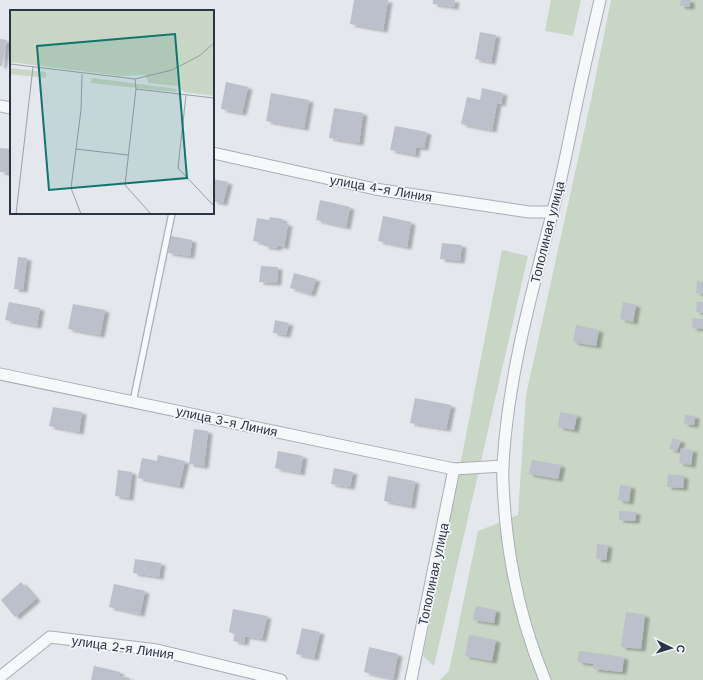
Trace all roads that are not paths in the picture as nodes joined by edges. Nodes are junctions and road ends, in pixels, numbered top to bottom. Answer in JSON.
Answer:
{"nodes":[{"id":1,"x":600,"y":0,"type":"edge"},
{"id":2,"x":0,"y":106,"type":"edge"},
{"id":3,"x":10,"y":108,"type":"edge"},
{"id":4,"x":214,"y":152,"type":"edge"},
{"id":5,"x":552,"y":212,"type":"junction"},
{"id":6,"x":172,"y":214,"type":"edge"},
{"id":7,"x":0,"y":374,"type":"edge"},
{"id":8,"x":133,"y":402,"type":"junction"},
{"id":9,"x":503,"y":466,"type":"junction"},
{"id":10,"x":454,"y":469,"type":"junction"},
{"id":11,"x":0,"y":677,"type":"edge"},
{"id":12,"x":281,"y":680,"type":"edge"},
{"id":13,"x":411,"y":680,"type":"edge"},
{"id":14,"x":545,"y":680,"type":"edge"}],
"edges":[{"from":1,"to":5,"type":"street","name":"Тополиная улица"},
{"from":2,"to":3,"type":"street"},
{"from":4,"to":5,"type":"street","name":"улица 4-я Линия"},
{"from":5,"to":9,"type":"street","name":"Тополиная улица"},
{"from":6,"to":8,"type":"lane"},
{"from":7,"to":8,"type":"street","name":"улица 3-я Линия"},
{"from":8,"to":10,"type":"street","name":"улица 3-я Линия"},
{"from":9,"to":10,"type":"street","name":"улица 3-я Линия"},
{"from":9,"to":14,"type":"street","name":"Тополиная улица"},
{"from":10,"to":13,"type":"street","name":"Тополиная улица"},
{"from":11,"to":12,"type":"street","name":"улица 2-я Линия"}]}
